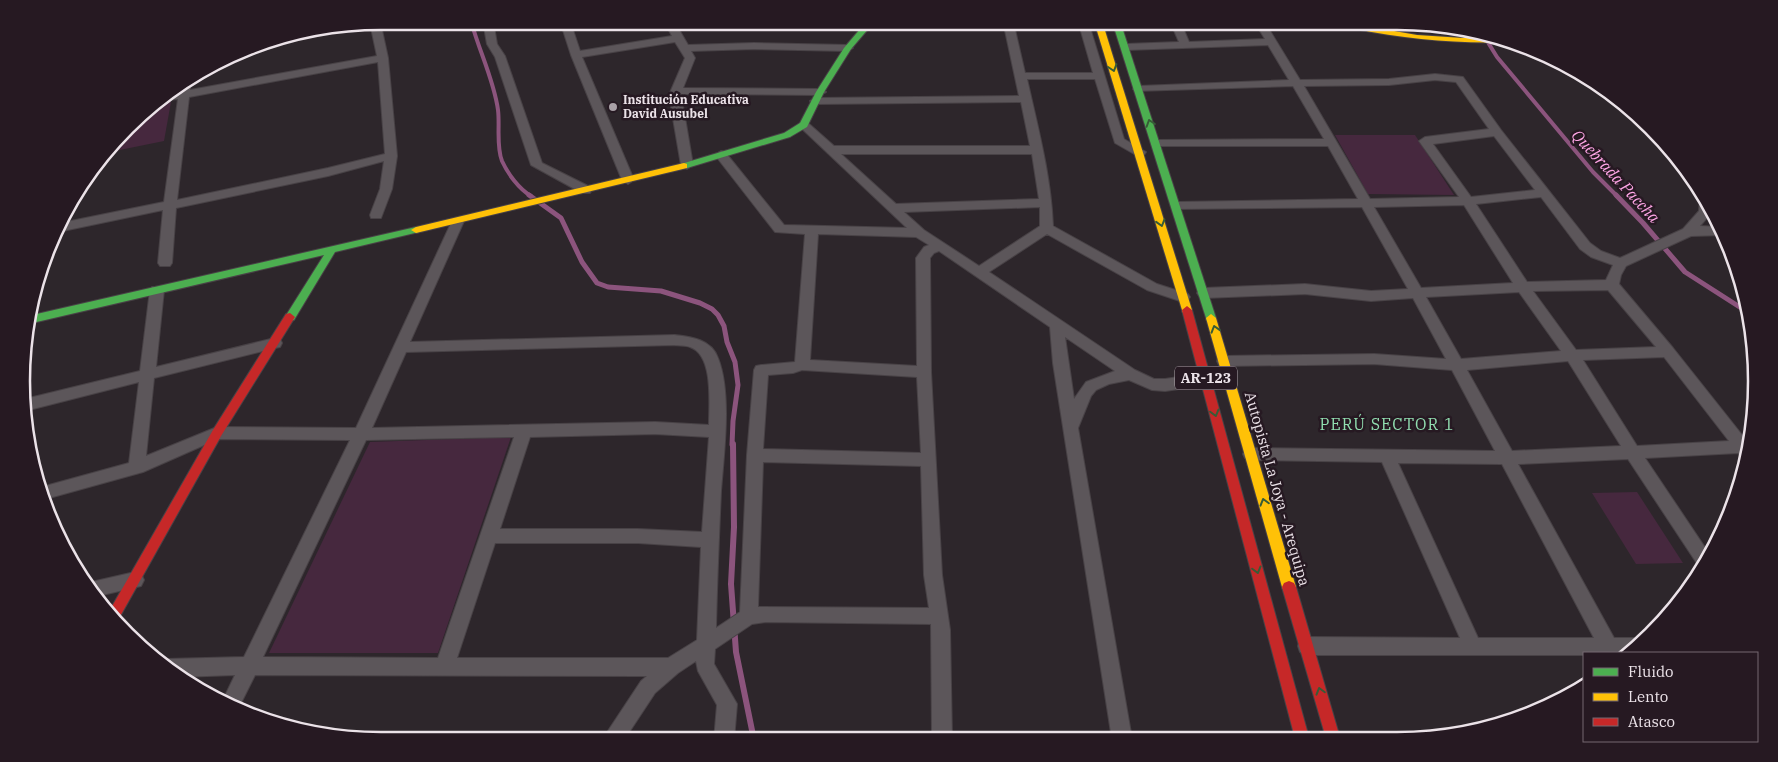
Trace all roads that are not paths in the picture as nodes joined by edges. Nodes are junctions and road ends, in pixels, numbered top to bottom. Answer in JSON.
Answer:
{"nodes":[{"id":1,"x":377,"y":30,"type":"edge"},
{"id":2,"x":489,"y":30,"type":"edge"},
{"id":3,"x":568,"y":30,"type":"edge"},
{"id":4,"x":674,"y":30,"type":"edge"},
{"id":5,"x":863,"y":30,"type":"edge"},
{"id":6,"x":1010,"y":30,"type":"edge"},
{"id":7,"x":1086,"y":30,"type":"edge"},
{"id":8,"x":1101,"y":30,"type":"edge"},
{"id":9,"x":1119,"y":30,"type":"edge"},
{"id":10,"x":1179,"y":30,"type":"edge"},
{"id":11,"x":1264,"y":30,"type":"edge"},
{"id":12,"x":1383,"y":30,"type":"edge"},
{"id":13,"x":678,"y":38,"type":"junction"},
{"id":14,"x":1479,"y":40,"type":"edge"},
{"id":15,"x":1271,"y":42,"type":"junction"},
{"id":16,"x":1186,"y":45,"type":"junction"},
{"id":17,"x":1126,"y":47,"type":"junction"},
{"id":18,"x":685,"y":48,"type":"junction"},
{"id":19,"x":848,"y":48,"type":"junction"},
{"id":20,"x":576,"y":55,"type":"junction"},
{"id":21,"x":383,"y":58,"type":"junction"},
{"id":22,"x":1021,"y":76,"type":"junction"},
{"id":23,"x":1100,"y":76,"type":"junction"},
{"id":24,"x":1296,"y":83,"type":"junction"},
{"id":25,"x":1139,"y":89,"type":"junction"},
{"id":26,"x":185,"y":90,"type":"edge"},
{"id":27,"x":676,"y":91,"type":"junction"},
{"id":28,"x":184,"y":94,"type":"junction"},
{"id":29,"x":177,"y":95,"type":"edge"},
{"id":30,"x":818,"y":97,"type":"junction"},
{"id":31,"x":1024,"y":99,"type":"junction"},
{"id":32,"x":804,"y":125,"type":"junction"},
{"id":33,"x":1497,"y":132,"type":"junction"},
{"id":34,"x":1332,"y":142,"type":"junction"},
{"id":35,"x":1157,"y":144,"type":"junction"},
{"id":36,"x":832,"y":150,"type":"junction"},
{"id":37,"x":1037,"y":150,"type":"junction"},
{"id":38,"x":1140,"y":152,"type":"junction"},
{"id":39,"x":721,"y":155,"type":"junction"},
{"id":40,"x":391,"y":156,"type":"junction"},
{"id":41,"x":687,"y":165,"type":"junction"},
{"id":42,"x":628,"y":180,"type":"junction"},
{"id":43,"x":586,"y":190,"type":"junction"},
{"id":44,"x":1543,"y":193,"type":"junction"},
{"id":45,"x":1468,"y":201,"type":"junction"},
{"id":46,"x":1364,"y":202,"type":"junction"},
{"id":47,"x":1046,"y":203,"type":"junction"},
{"id":48,"x":170,"y":204,"type":"junction"},
{"id":49,"x":1177,"y":206,"type":"junction"},
{"id":50,"x":892,"y":208,"type":"junction"},
{"id":51,"x":1705,"y":212,"type":"edge"},
{"id":52,"x":376,"y":215,"type":"dead end"},
{"id":53,"x":458,"y":221,"type":"junction"},
{"id":54,"x":66,"y":227,"type":"edge"},
{"id":55,"x":1047,"y":228,"type":"junction"},
{"id":56,"x":812,"y":231,"type":"junction"},
{"id":57,"x":1714,"y":231,"type":"edge"},
{"id":58,"x":1688,"y":232,"type":"junction"},
{"id":59,"x":919,"y":233,"type":"junction"},
{"id":60,"x":938,"y":246,"type":"junction"},
{"id":61,"x":331,"y":251,"type":"junction"},
{"id":62,"x":165,"y":263,"type":"dead end"},
{"id":63,"x":1621,"y":263,"type":"junction"},
{"id":64,"x":979,"y":272,"type":"junction"},
{"id":65,"x":1612,"y":285,"type":"junction"},
{"id":66,"x":1523,"y":287,"type":"junction"},
{"id":67,"x":157,"y":290,"type":"junction"},
{"id":68,"x":1204,"y":293,"type":"junction"},
{"id":69,"x":1417,"y":295,"type":"junction"},
{"id":70,"x":1183,"y":297,"type":"junction"},
{"id":71,"x":36,"y":318,"type":"edge"},
{"id":72,"x":1057,"y":326,"type":"junction"},
{"id":73,"x":275,"y":343,"type":"junction"},
{"id":74,"x":402,"y":347,"type":"junction"},
{"id":75,"x":1668,"y":352,"type":"junction"},
{"id":76,"x":1572,"y":355,"type":"junction"},
{"id":77,"x":1224,"y":361,"type":"junction"},
{"id":78,"x":802,"y":365,"type":"junction"},
{"id":79,"x":1456,"y":365,"type":"junction"},
{"id":80,"x":924,"y":372,"type":"junction"},
{"id":81,"x":1130,"y":374,"type":"junction"},
{"id":82,"x":147,"y":376,"type":"junction"},
{"id":83,"x":1206,"y":379,"type":"junction"},
{"id":84,"x":31,"y":404,"type":"edge"},
{"id":85,"x":1073,"y":430,"type":"junction"},
{"id":86,"x":524,"y":431,"type":"junction"},
{"id":87,"x":717,"y":431,"type":"junction"},
{"id":88,"x":217,"y":433,"type":"junction"},
{"id":89,"x":361,"y":434,"type":"junction"},
{"id":90,"x":1741,"y":446,"type":"edge"},
{"id":91,"x":1632,"y":451,"type":"junction"},
{"id":92,"x":1741,"y":451,"type":"edge"},
{"id":93,"x":1251,"y":454,"type":"junction"},
{"id":94,"x":755,"y":455,"type":"junction"},
{"id":95,"x":1388,"y":458,"type":"junction"},
{"id":96,"x":1508,"y":458,"type":"junction"},
{"id":97,"x":930,"y":460,"type":"junction"},
{"id":98,"x":137,"y":467,"type":"junction"},
{"id":99,"x":48,"y":492,"type":"edge"},
{"id":100,"x":489,"y":536,"type":"junction"},
{"id":101,"x":710,"y":540,"type":"junction"},
{"id":102,"x":1701,"y":556,"type":"edge"},
{"id":103,"x":135,"y":580,"type":"junction"},
{"id":104,"x":98,"y":588,"type":"edge"},
{"id":105,"x":116,"y":611,"type":"edge"},
{"id":106,"x":749,"y":616,"type":"junction"},
{"id":107,"x":939,"y":616,"type":"junction"},
{"id":108,"x":706,"y":643,"type":"junction"},
{"id":109,"x":1307,"y":646,"type":"junction"},
{"id":110,"x":1473,"y":646,"type":"junction"},
{"id":111,"x":1625,"y":648,"type":"edge"},
{"id":112,"x":1610,"y":650,"type":"edge"},
{"id":113,"x":249,"y":666,"type":"junction"},
{"id":114,"x":445,"y":666,"type":"junction"},
{"id":115,"x":671,"y":667,"type":"junction"},
{"id":116,"x":179,"y":668,"type":"edge"},
{"id":117,"x":233,"y":699,"type":"edge"},
{"id":118,"x":617,"y":732,"type":"edge"},
{"id":119,"x":725,"y":732,"type":"edge"},
{"id":120,"x":942,"y":732,"type":"edge"},
{"id":121,"x":1121,"y":732,"type":"edge"},
{"id":122,"x":1300,"y":732,"type":"edge"},
{"id":123,"x":1331,"y":732,"type":"edge"}],
"edges":[{"from":1,"to":21,"type":"street"},
{"from":2,"to":43,"type":"street"},
{"from":3,"to":20,"type":"street"},
{"from":4,"to":13,"type":"street"},
{"from":5,"to":19,"type":"main road"},
{"from":6,"to":22,"type":"street"},
{"from":7,"to":23,"type":"street"},
{"from":8,"to":38,"type":"main road","number":"AR-123","one_way":true},
{"from":9,"to":17,"type":"main road","name":"Autopista La Joya - Arequipa","number":"AR-123"},
{"from":10,"to":16,"type":"street"},
{"from":11,"to":15,"type":"street"},
{"from":12,"to":14,"type":"main road"},
{"from":13,"to":18,"type":"street"},
{"from":13,"to":20,"type":"street"},
{"from":15,"to":16,"type":"street"},
{"from":15,"to":24,"type":"street"},
{"from":16,"to":17,"type":"street"},
{"from":17,"to":25,"type":"main road","name":"Autopista La Joya - Arequipa","number":"AR-123"},
{"from":18,"to":19,"type":"street"},
{"from":18,"to":27,"type":"street"},
{"from":19,"to":30,"type":"main road"},
{"from":20,"to":42,"type":"street"},
{"from":21,"to":28,"type":"street"},
{"from":21,"to":40,"type":"street"},
{"from":22,"to":23,"type":"street"},
{"from":22,"to":31,"type":"street"},
{"from":23,"to":38,"type":"street"},
{"from":24,"to":25,"type":"street"},
{"from":24,"to":33,"type":"street"},
{"from":24,"to":34,"type":"street"},
{"from":35,"to":25,"type":"main road","name":"Autopista La Joya - Arequipa","number":"AR-123","one_way":true},
{"from":26,"to":28,"type":"street"},
{"from":27,"to":30,"type":"street"},
{"from":27,"to":41,"type":"street"},
{"from":28,"to":29,"type":"street"},
{"from":28,"to":48,"type":"street"},
{"from":30,"to":31,"type":"street"},
{"from":30,"to":32,"type":"main road"},
{"from":31,"to":37,"type":"street"},
{"from":32,"to":36,"type":"street"},
{"from":32,"to":39,"type":"main road"},
{"from":33,"to":44,"type":"street"},
{"from":33,"to":45,"type":"street"},
{"from":34,"to":35,"type":"street"},
{"from":34,"to":46,"type":"street"},
{"from":35,"to":49,"type":"main road","name":"Autopista La Joya - Arequipa","number":"AR-123"},
{"from":36,"to":37,"type":"street"},
{"from":36,"to":50,"type":"street"},
{"from":37,"to":47,"type":"street"},
{"from":38,"to":70,"type":"main road","number":"AR-123","one_way":true},
{"from":39,"to":41,"type":"main road"},
{"from":39,"to":56,"type":"street"},
{"from":40,"to":48,"type":"street"},
{"from":40,"to":52,"type":"street"},
{"from":41,"to":42,"type":"main road"},
{"from":42,"to":43,"type":"main road"},
{"from":43,"to":53,"type":"main road"},
{"from":44,"to":45,"type":"street"},
{"from":44,"to":63,"type":"street"},
{"from":45,"to":46,"type":"street"},
{"from":45,"to":66,"type":"street"},
{"from":46,"to":49,"type":"street"},
{"from":46,"to":69,"type":"street"},
{"from":47,"to":50,"type":"street"},
{"from":47,"to":55,"type":"street"},
{"from":48,"to":54,"type":"street"},
{"from":48,"to":62,"type":"street"},
{"from":49,"to":68,"type":"main road","name":"Autopista La Joya - Arequipa","number":"AR-123"},
{"from":50,"to":59,"type":"street"},
{"from":51,"to":58,"type":"street"},
{"from":53,"to":61,"type":"main road"},
{"from":53,"to":74,"type":"street"},
{"from":55,"to":64,"type":"street"},
{"from":55,"to":70,"type":"street"},
{"from":56,"to":59,"type":"street"},
{"from":56,"to":78,"type":"street"},
{"from":57,"to":58,"type":"street"},
{"from":58,"to":63,"type":"street"},
{"from":59,"to":60,"type":"street"},
{"from":60,"to":64,"type":"street"},
{"from":60,"to":80,"type":"street"},
{"from":61,"to":67,"type":"main road"},
{"from":61,"to":73,"type":"main road"},
{"from":63,"to":65,"type":"street"},
{"from":64,"to":72,"type":"street"},
{"from":65,"to":66,"type":"street"},
{"from":65,"to":75,"type":"street"},
{"from":66,"to":69,"type":"street"},
{"from":66,"to":76,"type":"street"},
{"from":67,"to":71,"type":"main road"},
{"from":67,"to":82,"type":"street"},
{"from":68,"to":69,"type":"street"},
{"from":77,"to":68,"type":"main road","name":"Autopista La Joya - Arequipa","number":"AR-123","one_way":true},
{"from":69,"to":79,"type":"street"},
{"from":70,"to":83,"type":"main road","number":"AR-123"},
{"from":72,"to":81,"type":"street"},
{"from":72,"to":85,"type":"street"},
{"from":73,"to":82,"type":"street"},
{"from":73,"to":88,"type":"main road"},
{"from":74,"to":87,"type":"street"},
{"from":74,"to":89,"type":"street"},
{"from":75,"to":76,"type":"street"},
{"from":75,"to":90,"type":"street"},
{"from":76,"to":79,"type":"street"},
{"from":76,"to":91,"type":"street"},
{"from":77,"to":79,"type":"street"},
{"from":77,"to":93,"type":"main road","name":"Autopista La Joya - Arequipa","number":"AR-123"},
{"from":78,"to":80,"type":"street"},
{"from":78,"to":94,"type":"street"},
{"from":79,"to":96,"type":"street"},
{"from":80,"to":97,"type":"street"},
{"from":81,"to":83,"type":"street"},
{"from":81,"to":85,"type":"street"},
{"from":82,"to":84,"type":"street"},
{"from":82,"to":98,"type":"street"},
{"from":83,"to":122,"type":"main road","number":"AR-123","one_way":true},
{"from":85,"to":121,"type":"street"},
{"from":86,"to":87,"type":"street"},
{"from":86,"to":89,"type":"street"},
{"from":86,"to":100,"type":"street"},
{"from":87,"to":101,"type":"street"},
{"from":88,"to":89,"type":"street"},
{"from":88,"to":98,"type":"street"},
{"from":88,"to":103,"type":"main road"},
{"from":89,"to":113,"type":"street"},
{"from":91,"to":92,"type":"street"},
{"from":91,"to":96,"type":"street"},
{"from":91,"to":102,"type":"street"},
{"from":93,"to":95,"type":"street"},
{"from":109,"to":93,"type":"main road","name":"Autopista La Joya - Arequipa","number":"AR-123","one_way":true},
{"from":94,"to":97,"type":"street"},
{"from":94,"to":106,"type":"street"},
{"from":95,"to":96,"type":"street"},
{"from":95,"to":110,"type":"street"},
{"from":96,"to":112,"type":"street"},
{"from":97,"to":107,"type":"street"},
{"from":98,"to":99,"type":"street"},
{"from":100,"to":101,"type":"street"},
{"from":100,"to":114,"type":"street"},
{"from":101,"to":108,"type":"street"},
{"from":103,"to":104,"type":"street"},
{"from":103,"to":105,"type":"main road"},
{"from":106,"to":107,"type":"street"},
{"from":106,"to":108,"type":"street"},
{"from":107,"to":120,"type":"street"},
{"from":108,"to":115,"type":"street"},
{"from":108,"to":119,"type":"street"},
{"from":109,"to":110,"type":"street"},
{"from":123,"to":109,"type":"main road","name":"Autopista La Joya - Arequipa","number":"AR-123","one_way":true},
{"from":110,"to":112,"type":"street"},
{"from":111,"to":112,"type":"street"},
{"from":113,"to":114,"type":"street"},
{"from":113,"to":116,"type":"street"},
{"from":113,"to":117,"type":"street"},
{"from":114,"to":115,"type":"street"},
{"from":115,"to":118,"type":"street"}]}
